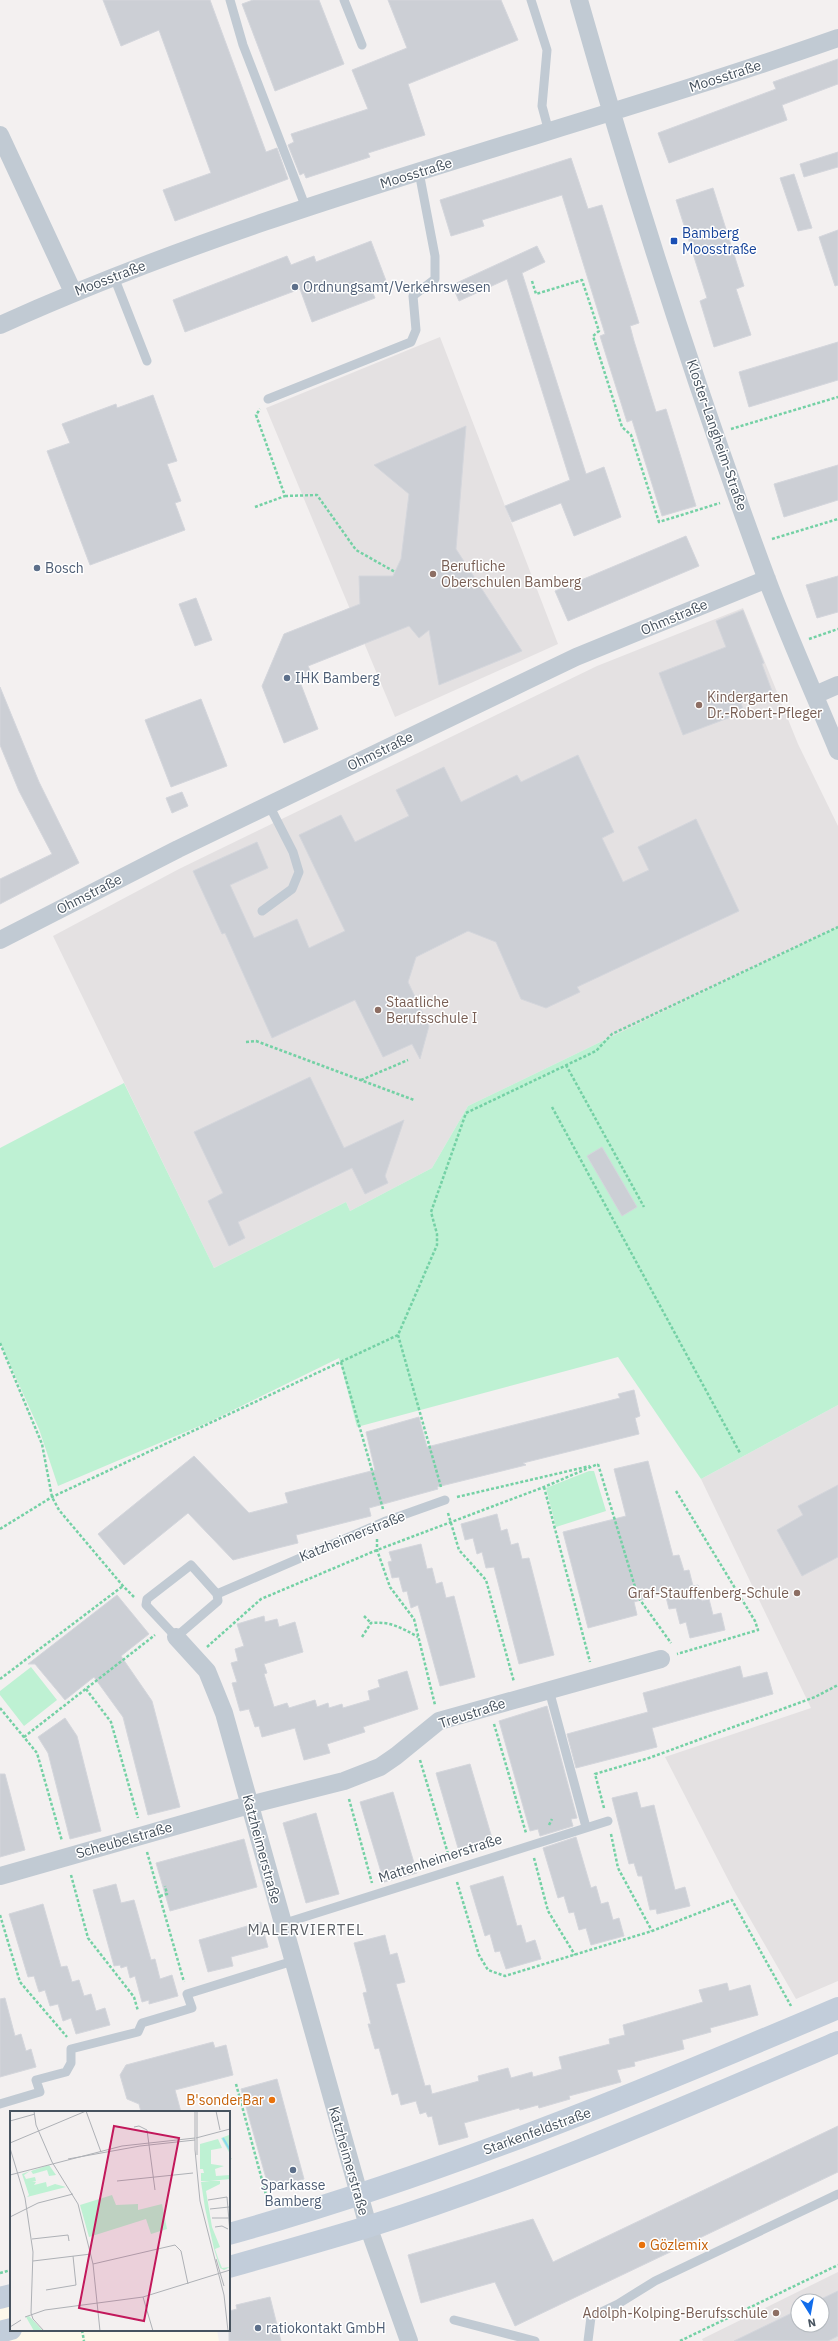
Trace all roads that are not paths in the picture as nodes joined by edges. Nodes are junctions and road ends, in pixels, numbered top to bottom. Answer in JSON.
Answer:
{"nodes":[{"id":1,"x":230,"y":0,"type":"edge"},
{"id":2,"x":344,"y":0,"type":"edge"},
{"id":3,"x":531,"y":0,"type":"edge"},
{"id":4,"x":579,"y":0,"type":"edge"},
{"id":5,"x":838,"y":38,"type":"edge"},
{"id":6,"x":362,"y":44,"type":"dead end"},
{"id":7,"x":612,"y":113,"type":"junction"},
{"id":8,"x":549,"y":132,"type":"junction"},
{"id":9,"x":0,"y":135,"type":"edge"},
{"id":10,"x":419,"y":172,"type":"junction"},
{"id":11,"x":306,"y":208,"type":"junction"},
{"id":12,"x":114,"y":277,"type":"junction"},
{"id":13,"x":73,"y":292,"type":"junction"},
{"id":14,"x":0,"y":325,"type":"edge"},
{"id":15,"x":147,"y":361,"type":"dead end"},
{"id":16,"x":268,"y":399,"type":"road end"},
{"id":17,"x":767,"y":579,"type":"junction"},
{"id":18,"x":838,"y":685,"type":"edge"},
{"id":19,"x":815,"y":695,"type":"junction"},
{"id":20,"x":838,"y":750,"type":"edge"},
{"id":21,"x":269,"y":805,"type":"junction"},
{"id":22,"x":262,"y":911,"type":"dead end"},
{"id":23,"x":0,"y":940,"type":"edge"},
{"id":24,"x":445,"y":1500,"type":"road end"},
{"id":25,"x":217,"y":1594,"type":"junction"},
{"id":26,"x":171,"y":1631,"type":"junction"},
{"id":27,"x":669,"y":1652,"type":"road end"},
{"id":28,"x":549,"y":1690,"type":"junction"},
{"id":29,"x":249,"y":1805,"type":"junction"},
{"id":30,"x":608,"y":1821,"type":"road end"},
{"id":31,"x":586,"y":1827,"type":"junction"},
{"id":32,"x":0,"y":1876,"type":"edge"},
{"id":33,"x":282,"y":1924,"type":"junction"},
{"id":34,"x":293,"y":1961,"type":"junction"},
{"id":35,"x":838,"y":2008,"type":"edge"},
{"id":36,"x":838,"y":2042,"type":"edge"},
{"id":37,"x":0,"y":2104,"type":"edge"},
{"id":38,"x":838,"y":2194,"type":"edge"},
{"id":39,"x":359,"y":2195,"type":"junction"},
{"id":40,"x":368,"y":2226,"type":"junction"},
{"id":41,"x":230,"y":2234,"type":"edge"},
{"id":42,"x":230,"y":2267,"type":"edge"},
{"id":43,"x":10,"y":2295,"type":"edge"},
{"id":44,"x":0,"y":2298,"type":"edge"},
{"id":45,"x":454,"y":2320,"type":"dead end"},
{"id":46,"x":10,"y":2328,"type":"edge"},
{"id":47,"x":0,"y":2332,"type":"edge"},
{"id":48,"x":409,"y":2341,"type":"edge"},
{"id":49,"x":535,"y":2341,"type":"edge"},
{"id":50,"x":588,"y":2341,"type":"edge"}],
"edges":[{"from":1,"to":11,"type":"lane"},
{"from":2,"to":6,"type":"lane"},
{"from":3,"to":8,"type":"lane"},
{"from":4,"to":7,"type":"street","name":"Kloster-Langheim-Straße"},
{"from":5,"to":7,"type":"street","name":"Moosstraße"},
{"from":7,"to":8,"type":"street","name":"Moosstraße"},
{"from":7,"to":17,"type":"street","name":"Kloster-Langheim-Straße"},
{"from":8,"to":10,"type":"street","name":"Moosstraße"},
{"from":9,"to":13,"type":"street"},
{"from":10,"to":11,"type":"street","name":"Moosstraße"},
{"from":10,"to":16,"type":"lane"},
{"from":11,"to":12,"type":"street","name":"Moosstraße"},
{"from":12,"to":13,"type":"street","name":"Moosstraße"},
{"from":12,"to":15,"type":"lane"},
{"from":13,"to":14,"type":"street","name":"Moosstraße"},
{"from":17,"to":19,"type":"street","name":"Kloster-Langheim-Straße"},
{"from":17,"to":21,"type":"street","name":"Ohmstraße"},
{"from":18,"to":19,"type":"street"},
{"from":19,"to":20,"type":"street","name":"Kloster-Langheim-Straße"},
{"from":21,"to":22,"type":"lane"},
{"from":21,"to":23,"type":"street","name":"Ohmstraße"},
{"from":24,"to":25,"type":"lane","name":"Katzheimerstraße"},
{"from":25,"to":26,"type":"lane"},
{"from":25,"to":26,"type":"lane"},
{"from":26,"to":29,"type":"street","name":"Katzheimerstraße"},
{"from":27,"to":28,"type":"street","name":"Treustraße"},
{"from":28,"to":29,"type":"street","name":"Treustraße"},
{"from":28,"to":31,"type":"lane"},
{"from":29,"to":32,"type":"street","name":"Scheubelstraße"},
{"from":29,"to":33,"type":"street","name":"Katzheimerstraße"},
{"from":30,"to":31,"type":"lane","name":"Mattenheimerstraße"},
{"from":31,"to":33,"type":"lane","name":"Mattenheimerstraße"},
{"from":33,"to":34,"type":"street","name":"Katzheimerstraße"},
{"from":34,"to":37,"type":"lane"},
{"from":34,"to":39,"type":"street","name":"Katzheimerstraße"},
{"from":35,"to":39,"type":"street","name":"Starkenfeldstraße"},
{"from":36,"to":40,"type":"street"},
{"from":38,"to":50,"type":"lane"},
{"from":39,"to":40,"type":"street","name":"Katzheimerstraße"},
{"from":39,"to":41,"type":"street","name":"Starkenfeldstraße"},
{"from":40,"to":42,"type":"street"},
{"from":40,"to":48,"type":"street","name":"Katzheimerstraße"},
{"from":43,"to":44,"type":"street"},
{"from":45,"to":49,"type":"lane"},
{"from":46,"to":47,"type":"street"}]}
